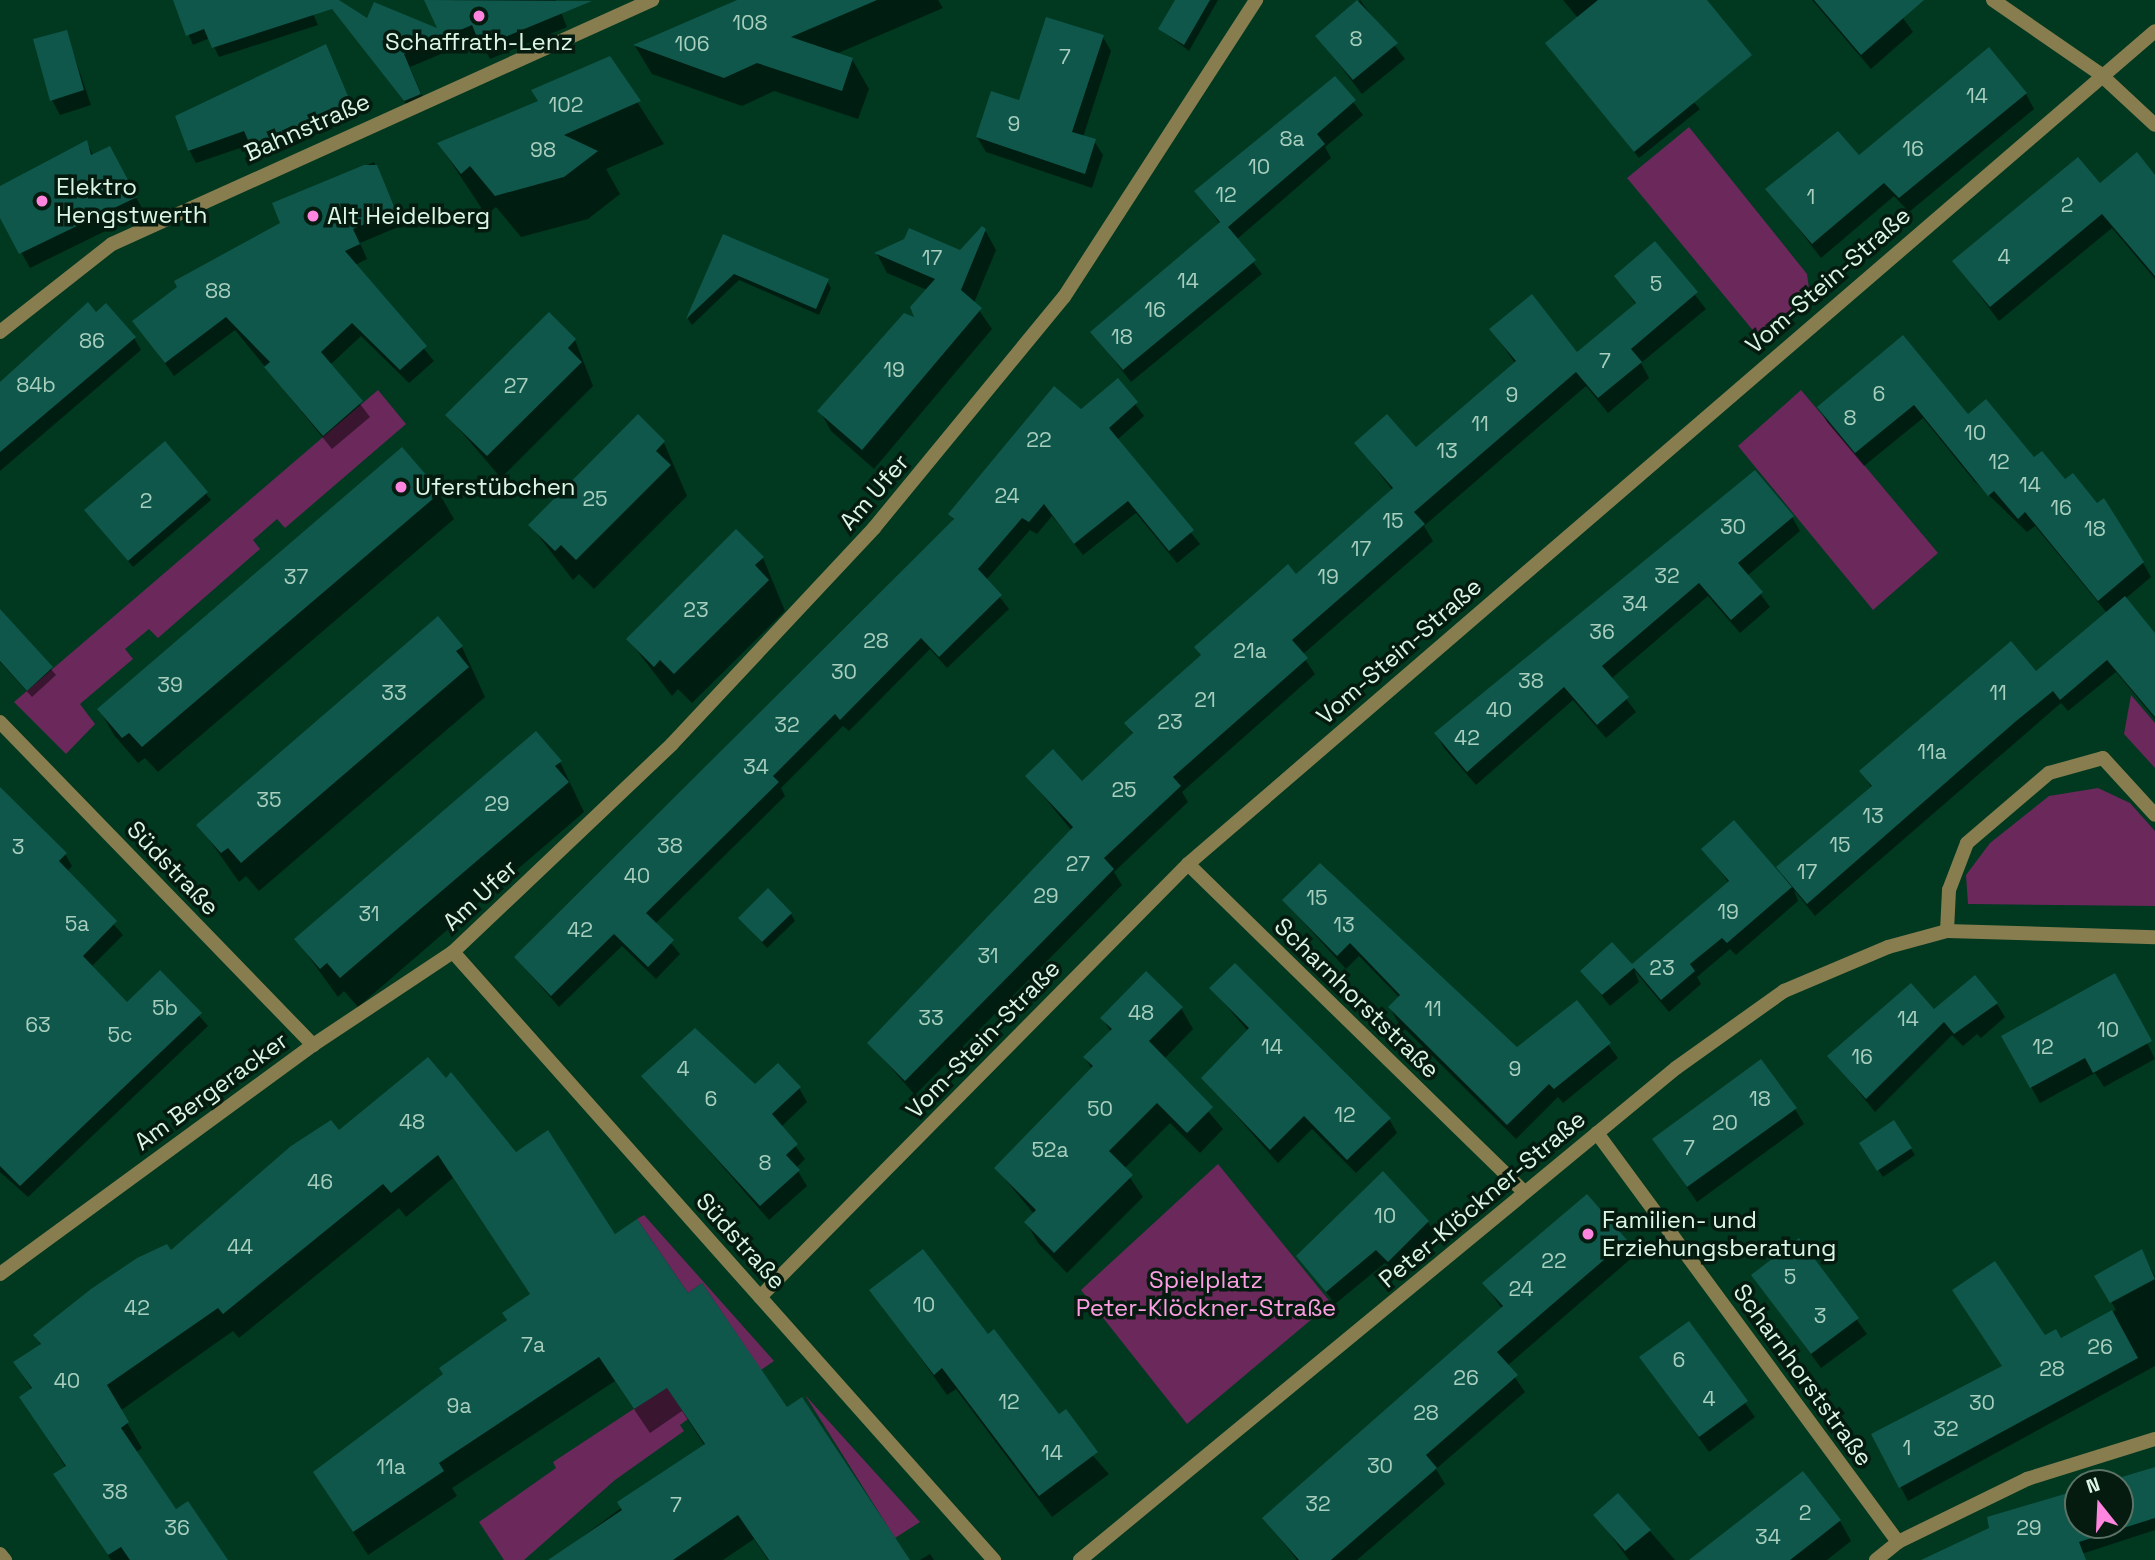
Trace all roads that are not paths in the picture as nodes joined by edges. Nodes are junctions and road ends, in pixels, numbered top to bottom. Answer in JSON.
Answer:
{"nodes":[{"id":1,"x":652,"y":0,"type":"edge"},
{"id":2,"x":1256,"y":0,"type":"edge"},
{"id":3,"x":1993,"y":0,"type":"edge"},
{"id":4,"x":2155,"y":31,"type":"edge"},
{"id":5,"x":2099,"y":73,"type":"junction"},
{"id":6,"x":2155,"y":125,"type":"edge"},
{"id":7,"x":0,"y":332,"type":"edge"},
{"id":8,"x":0,"y":722,"type":"edge"},
{"id":9,"x":2155,"y":815,"type":"edge"},
{"id":10,"x":1188,"y":864,"type":"junction"},
{"id":11,"x":1947,"y":931,"type":"junction"},
{"id":12,"x":2155,"y":937,"type":"edge"},
{"id":13,"x":453,"y":952,"type":"junction"},
{"id":14,"x":313,"y":1045,"type":"junction"},
{"id":15,"x":1597,"y":1133,"type":"junction"},
{"id":16,"x":1524,"y":1192,"type":"junction"},
{"id":17,"x":0,"y":1274,"type":"edge"},
{"id":18,"x":760,"y":1297,"type":"junction"},
{"id":19,"x":2155,"y":1439,"type":"edge"},
{"id":20,"x":1898,"y":1542,"type":"junction"},
{"id":21,"x":0,"y":1554,"type":"edge"},
{"id":22,"x":5,"y":1560,"type":"edge"},
{"id":23,"x":995,"y":1560,"type":"edge"},
{"id":24,"x":1080,"y":1560,"type":"edge"},
{"id":25,"x":1877,"y":1560,"type":"edge"}],
"edges":[{"from":1,"to":7,"type":"street","name":"Bahnstraße"},
{"from":2,"to":13,"type":"street","name":"Am Ufer"},
{"from":3,"to":5,"type":"street"},
{"from":4,"to":5,"type":"street","name":"Vom-Stein-Straße"},
{"from":5,"to":6,"type":"street"},
{"from":5,"to":10,"type":"street","name":"Vom-Stein-Straße"},
{"from":8,"to":14,"type":"street","name":"Südstraße"},
{"from":9,"to":11,"type":"street"},
{"from":10,"to":16,"type":"street","name":"Scharnhorststraße"},
{"from":10,"to":18,"type":"street","name":"Vom-Stein-Straße"},
{"from":11,"to":12,"type":"street","name":"Peter-Klöckner-Straße"},
{"from":11,"to":15,"type":"street","name":"Peter-Klöckner-Straße"},
{"from":13,"to":14,"type":"street","name":"Am Bergeracker"},
{"from":13,"to":18,"type":"street","name":"Südstraße"},
{"from":14,"to":17,"type":"street","name":"Am Bergeracker"},
{"from":15,"to":16,"type":"street","name":"Peter-Klöckner-Straße"},
{"from":15,"to":20,"type":"street","name":"Scharnhorststraße"},
{"from":16,"to":24,"type":"street","name":"Peter-Klöckner-Straße"},
{"from":18,"to":23,"type":"street","name":"Südstraße"},
{"from":19,"to":20,"type":"street"},
{"from":20,"to":25,"type":"street"},
{"from":21,"to":22,"type":"street"}]}
